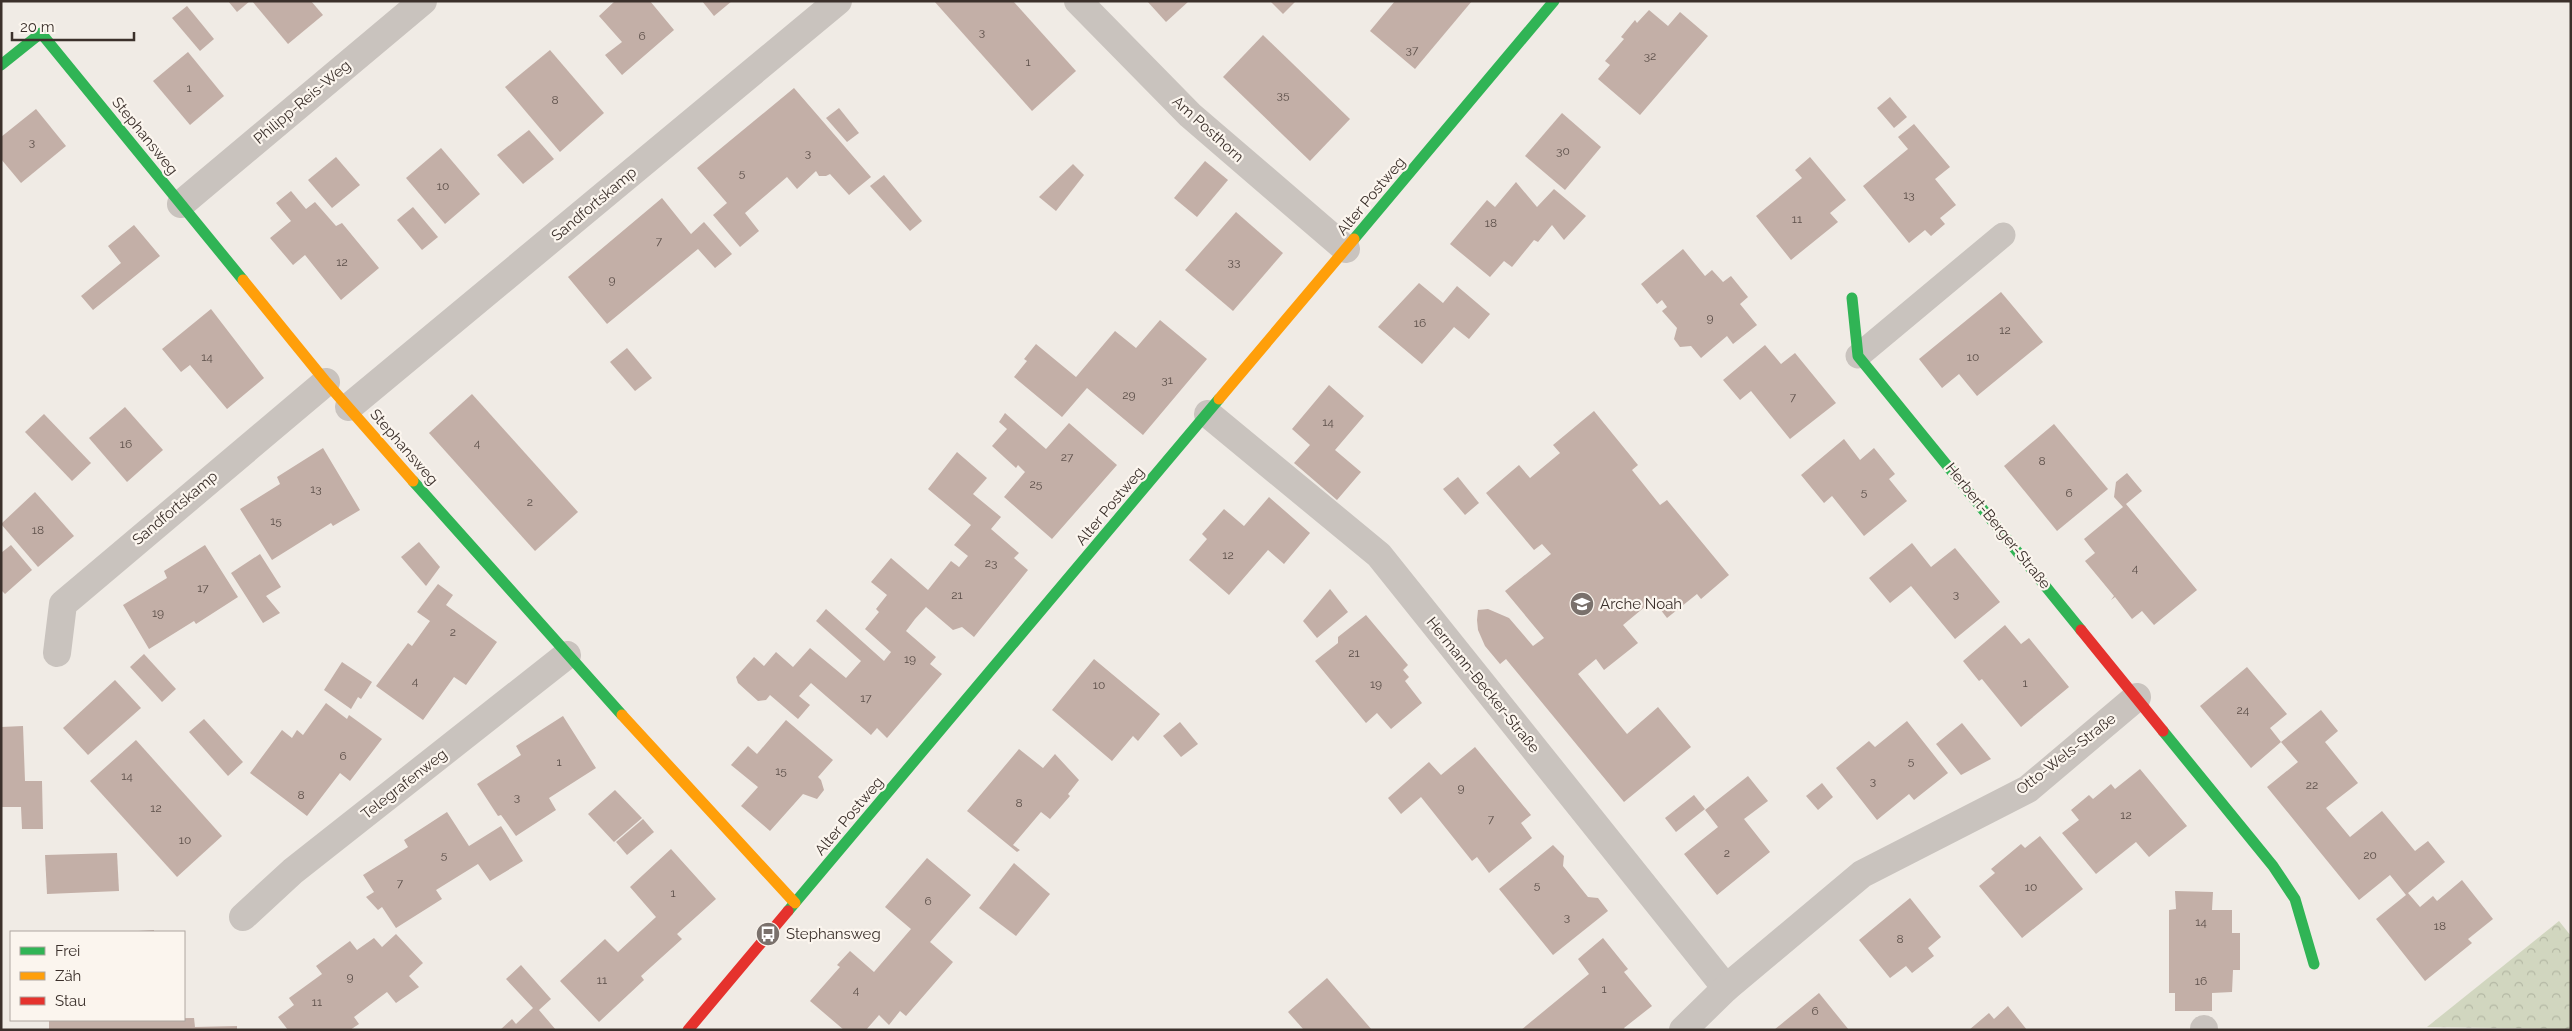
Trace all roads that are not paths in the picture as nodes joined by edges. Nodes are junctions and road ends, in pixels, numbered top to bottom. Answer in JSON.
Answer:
{"nodes":[{"id":1,"x":423,"y":1,"type":"edge"},
{"id":2,"x":838,"y":1,"type":"edge"},
{"id":3,"x":1078,"y":1,"type":"edge"},
{"id":4,"x":1554,"y":1,"type":"edge"},
{"id":5,"x":1,"y":65,"type":"edge"},
{"id":6,"x":181,"y":204,"type":"junction"},
{"id":7,"x":2003,"y":235,"type":"dead end"},
{"id":8,"x":1346,"y":249,"type":"junction"},
{"id":9,"x":1852,"y":298,"type":"dead end"},
{"id":10,"x":1858,"y":356,"type":"junction"},
{"id":11,"x":326,"y":382,"type":"junction"},
{"id":12,"x":349,"y":407,"type":"junction"},
{"id":13,"x":1208,"y":414,"type":"junction"},
{"id":14,"x":57,"y":653,"type":"dead end"},
{"id":15,"x":567,"y":655,"type":"junction"},
{"id":16,"x":2138,"y":697,"type":"junction"},
{"id":17,"x":796,"y":903,"type":"junction"},
{"id":18,"x":242,"y":917,"type":"dead end"},
{"id":19,"x":2314,"y":964,"type":"dead end"},
{"id":20,"x":1726,"y":988,"type":"junction"},
{"id":21,"x":688,"y":1030,"type":"edge"},
{"id":22,"x":1683,"y":1030,"type":"edge"}],
"edges":[{"from":1,"to":6,"type":"street","name":"Philipp-Reis-Weg"},
{"from":2,"to":12,"type":"street","name":"Sandfortskamp"},
{"from":3,"to":8,"type":"street","name":"Am Posthorn"},
{"from":4,"to":8,"type":"street","name":"Alter Postweg"},
{"from":5,"to":6,"type":"street","name":"Stephansweg"},
{"from":6,"to":11,"type":"street","name":"Stephansweg"},
{"from":7,"to":10,"type":"lane"},
{"from":8,"to":13,"type":"street","name":"Alter Postweg"},
{"from":9,"to":10,"type":"street"},
{"from":10,"to":16,"type":"street","name":"Herbert-Berger-Straße"},
{"from":11,"to":12,"type":"street","name":"Stephansweg"},
{"from":11,"to":14,"type":"street","name":"Sandfortskamp"},
{"from":12,"to":15,"type":"street","name":"Stephansweg"},
{"from":13,"to":17,"type":"street","name":"Alter Postweg"},
{"from":13,"to":20,"type":"street","name":"Hermann-Becker-Straße"},
{"from":15,"to":17,"type":"street","name":"Stephansweg"},
{"from":15,"to":18,"type":"street","name":"Telegrafenweg"},
{"from":16,"to":19,"type":"street"},
{"from":16,"to":20,"type":"street","name":"Otto-Wels-Straße"},
{"from":17,"to":21,"type":"street","name":"Alter Postweg"},
{"from":20,"to":22,"type":"street","name":"Otto-Wels-Straße"}]}
